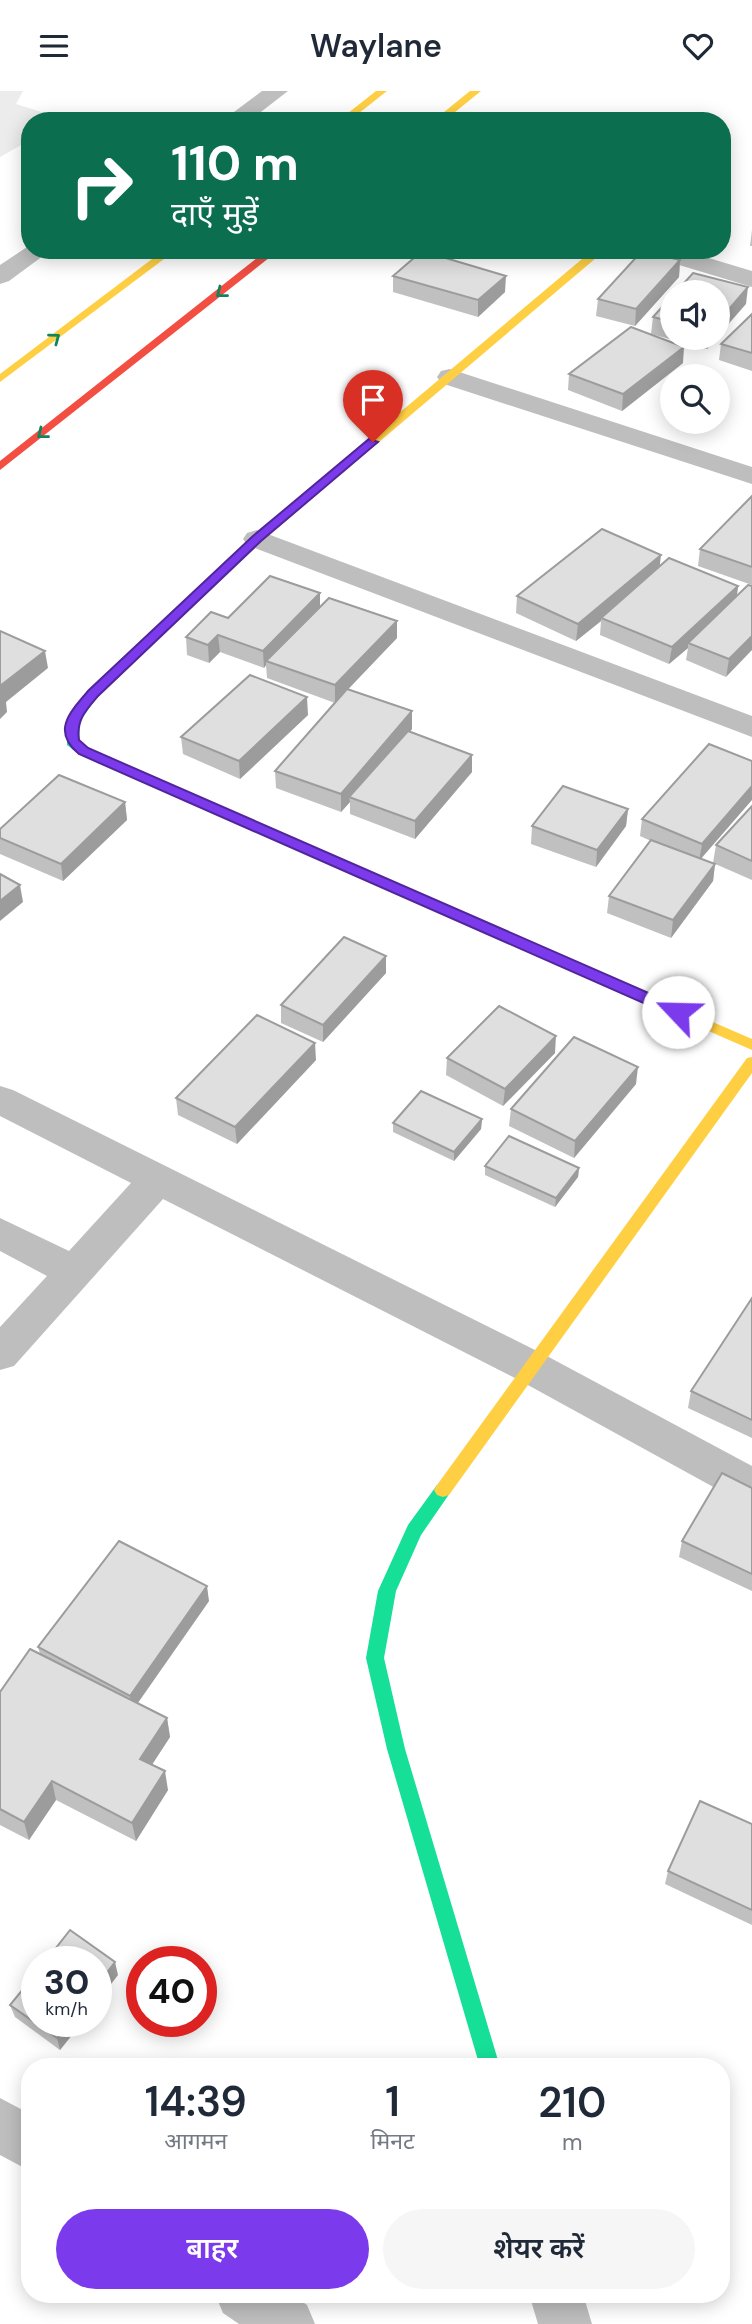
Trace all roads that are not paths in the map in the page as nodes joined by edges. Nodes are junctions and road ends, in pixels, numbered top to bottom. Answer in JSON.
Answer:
{"nodes":[{"id":1,"x":277,"y":91,"type":"edge"},
{"id":2,"x":382,"y":91,"type":"edge"},
{"id":3,"x":476,"y":91,"type":"edge"},
{"id":4,"x":246,"y":112,"type":"edge"},
{"id":5,"x":355,"y":112,"type":"edge"},
{"id":6,"x":449,"y":112,"type":"edge"},
{"id":7,"x":26,"y":259,"type":"edge"},
{"id":8,"x":159,"y":259,"type":"edge"},
{"id":9,"x":263,"y":259,"type":"edge"},
{"id":10,"x":588,"y":259,"type":"edge"},
{"id":11,"x":685,"y":259,"type":"edge"},
{"id":12,"x":0,"y":276,"type":"edge"},
{"id":13,"x":752,"y":279,"type":"edge"},
{"id":14,"x":450,"y":377,"type":"junction"},
{"id":15,"x":0,"y":379,"type":"edge"},
{"id":16,"x":0,"y":467,"type":"edge"},
{"id":17,"x":752,"y":475,"type":"edge"},
{"id":18,"x":257,"y":539,"type":"junction"},
{"id":19,"x":752,"y":727,"type":"edge"},
{"id":20,"x":752,"y":1045,"type":"edge"},
{"id":21,"x":752,"y":1062,"type":"edge"},
{"id":22,"x":0,"y":1100,"type":"edge"},
{"id":23,"x":158,"y":1179,"type":"junction"},
{"id":24,"x":0,"y":1233,"type":"edge"},
{"id":25,"x":74,"y":1272,"type":"junction"},
{"id":26,"x":0,"y":1354,"type":"edge"},
{"id":27,"x":531,"y":1367,"type":"junction"},
{"id":28,"x":752,"y":1487,"type":"edge"},
{"id":29,"x":487,"y":2058,"type":"edge"},
{"id":30,"x":0,"y":2124,"type":"edge"},
{"id":31,"x":21,"y":2139,"type":"edge"},
{"id":32,"x":256,"y":2303,"type":"edge"},
{"id":33,"x":559,"y":2303,"type":"edge"},
{"id":34,"x":288,"y":2324,"type":"edge"},
{"id":35,"x":565,"y":2324,"type":"edge"}],
"edges":[{"from":1,"to":4,"type":"street"},
{"from":2,"to":5,"type":"street"},
{"from":3,"to":6,"type":"street"},
{"from":7,"to":12,"type":"street"},
{"from":15,"to":8,"type":"street","one_way":true},
{"from":9,"to":16,"type":"street","one_way":true},
{"from":10,"to":14,"type":"street"},
{"from":11,"to":13,"type":"street"},
{"from":14,"to":17,"type":"street"},
{"from":14,"to":18,"type":"street"},
{"from":18,"to":19,"type":"street"},
{"from":18,"to":20,"type":"street"},
{"from":21,"to":27,"type":"street"},
{"from":22,"to":23,"type":"street"},
{"from":23,"to":25,"type":"street"},
{"from":23,"to":27,"type":"street"},
{"from":24,"to":25,"type":"street"},
{"from":25,"to":26,"type":"street"},
{"from":27,"to":28,"type":"street"},
{"from":27,"to":29,"type":"street"},
{"from":30,"to":31,"type":"street"},
{"from":32,"to":34,"type":"street"},
{"from":33,"to":35,"type":"street"}]}
